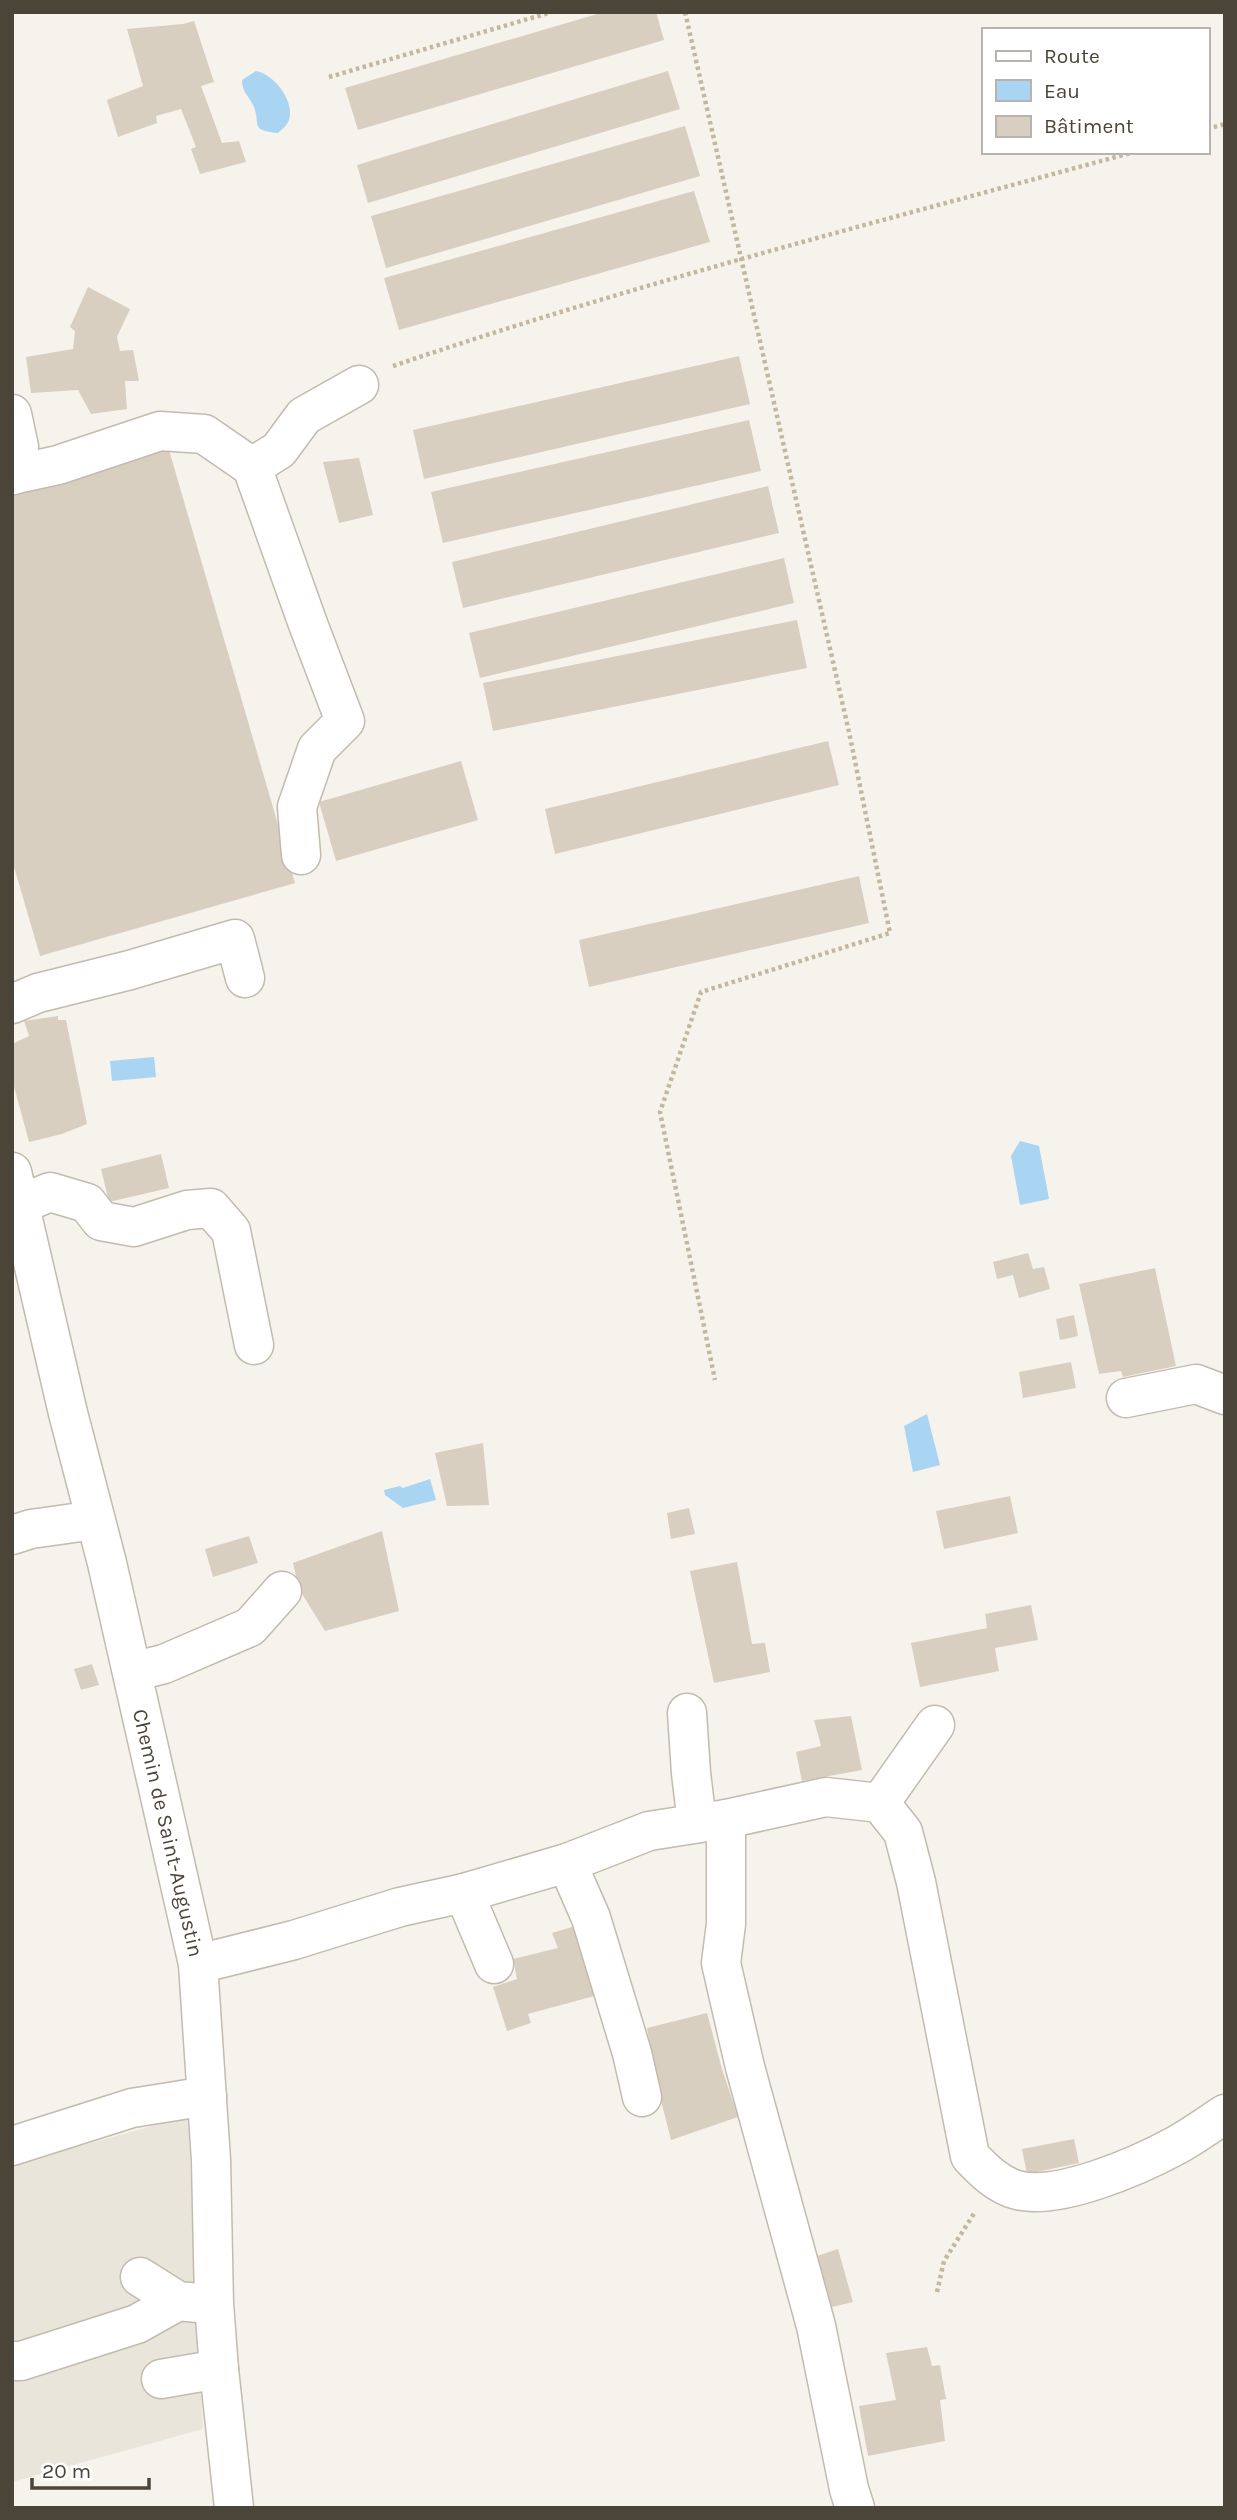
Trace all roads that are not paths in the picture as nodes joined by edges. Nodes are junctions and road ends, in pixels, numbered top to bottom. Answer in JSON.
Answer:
{"nodes":[{"id":1,"x":359,"y":385,"type":"road end"},
{"id":2,"x":12,"y":414,"type":"edge"},
{"id":3,"x":252,"y":467,"type":"junction"},
{"id":4,"x":13,"y":475,"type":"edge"},
{"id":5,"x":300,"y":855,"type":"dead end"},
{"id":6,"x":245,"y":978,"type":"dead end"},
{"id":7,"x":12,"y":1004,"type":"edge"},
{"id":8,"x":16,"y":1189,"type":"edge"},
{"id":9,"x":254,"y":1345,"type":"dead end"},
{"id":10,"x":1225,"y":1395,"type":"edge"},
{"id":11,"x":1126,"y":1398,"type":"dead end"},
{"id":12,"x":95,"y":1520,"type":"junction"},
{"id":13,"x":12,"y":1535,"type":"edge"},
{"id":14,"x":282,"y":1591,"type":"dead end"},
{"id":15,"x":132,"y":1672,"type":"junction"},
{"id":16,"x":687,"y":1713,"type":"dead end"},
{"id":17,"x":935,"y":1725,"type":"dead end"},
{"id":18,"x":880,"y":1803,"type":"junction"},
{"id":19,"x":711,"y":1821,"type":"junction"},
{"id":20,"x":567,"y":1863,"type":"junction"},
{"id":21,"x":464,"y":1892,"type":"junction"},
{"id":22,"x":198,"y":1964,"type":"junction"},
{"id":23,"x":494,"y":1964,"type":"dead end"},
{"id":24,"x":207,"y":2096,"type":"junction"},
{"id":25,"x":642,"y":2097,"type":"dead end"},
{"id":26,"x":1225,"y":2114,"type":"edge"},
{"id":27,"x":12,"y":2146,"type":"edge"},
{"id":28,"x":139,"y":2277,"type":"dead end"},
{"id":29,"x":196,"y":2302,"type":"junction"},
{"id":30,"x":12,"y":2361,"type":"edge"},
{"id":31,"x":219,"y":2369,"type":"junction"},
{"id":32,"x":161,"y":2379,"type":"dead end"},
{"id":33,"x":234,"y":2508,"type":"edge"},
{"id":34,"x":855,"y":2508,"type":"edge"}],
"edges":[{"from":1,"to":3,"type":"street"},
{"from":2,"to":4,"type":"street"},
{"from":3,"to":4,"type":"street"},
{"from":3,"to":5,"type":"street"},
{"from":6,"to":7,"type":"street"},
{"from":8,"to":9,"type":"street"},
{"from":8,"to":12,"type":"street","name":"Chemin de Saint-Augustin"},
{"from":10,"to":11,"type":"street"},
{"from":12,"to":13,"type":"street"},
{"from":12,"to":15,"type":"street","name":"Chemin de Saint-Augustin"},
{"from":14,"to":15,"type":"street"},
{"from":15,"to":22,"type":"street","name":"Chemin de Saint-Augustin"},
{"from":16,"to":19,"type":"street"},
{"from":17,"to":18,"type":"street"},
{"from":18,"to":19,"type":"street"},
{"from":18,"to":26,"type":"street"},
{"from":19,"to":20,"type":"street"},
{"from":19,"to":34,"type":"street"},
{"from":20,"to":21,"type":"street"},
{"from":20,"to":25,"type":"street"},
{"from":21,"to":22,"type":"street"},
{"from":21,"to":23,"type":"street"},
{"from":22,"to":24,"type":"street","name":"Chemin de Saint-Augustin"},
{"from":24,"to":27,"type":"street"},
{"from":24,"to":29,"type":"street","name":"Chemin de Saint-Augustin"},
{"from":28,"to":29,"type":"street"},
{"from":29,"to":30,"type":"street"},
{"from":29,"to":31,"type":"street","name":"Chemin de Saint-Augustin"},
{"from":31,"to":32,"type":"street"},
{"from":31,"to":33,"type":"street","name":"Chemin de Saint-Augustin"}]}
